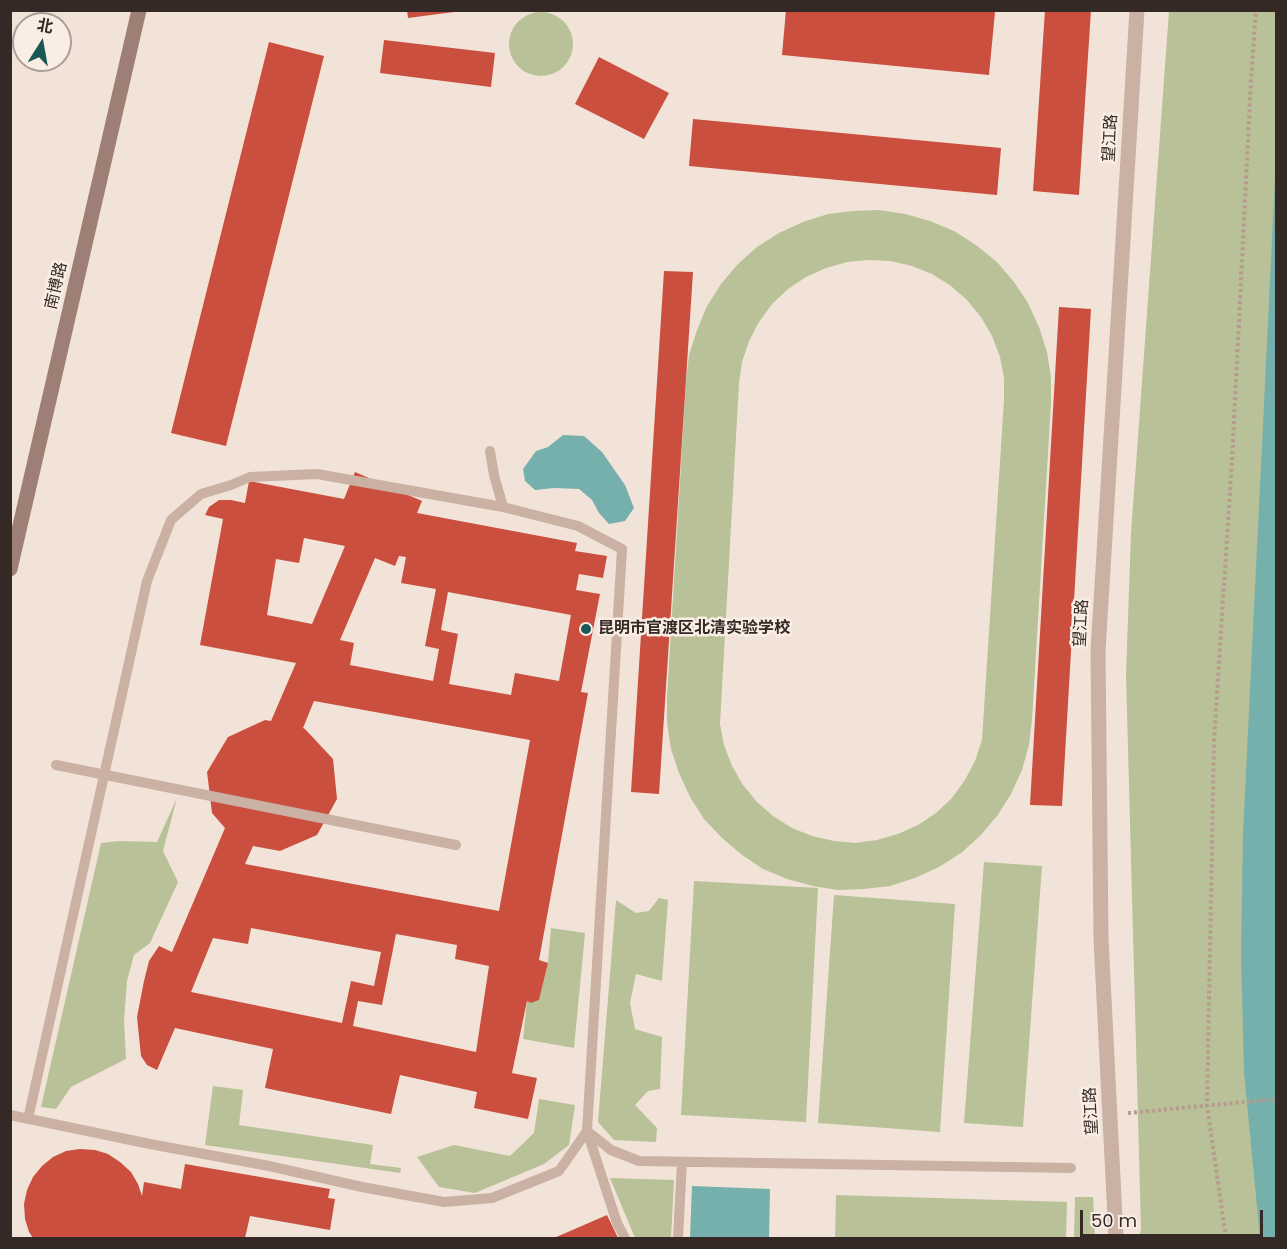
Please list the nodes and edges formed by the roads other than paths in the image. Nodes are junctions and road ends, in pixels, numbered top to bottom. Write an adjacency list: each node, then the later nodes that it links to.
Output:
1 (139, 10): 5 (street, 南博路)
2 (1137, 10): 16 (street, 望江路)
3 (490, 451): 4 (lane)
4 (502, 507): 7 (lane); 11 (lane)
5 (10, 569)
6 (56, 765): 7 (lane)
7 (104, 775): 8 (lane); 10 (lane)
8 (456, 845)
9 (10, 1116): 10 (lane)
10 (28, 1119): 11 (lane)
11 (587, 1131): 12 (lane); 14 (lane)
12 (682, 1162): 13 (lane); 15 (lane)
13 (1071, 1168)
14 (625, 1239)
15 (678, 1239)
16 (1116, 1239)

